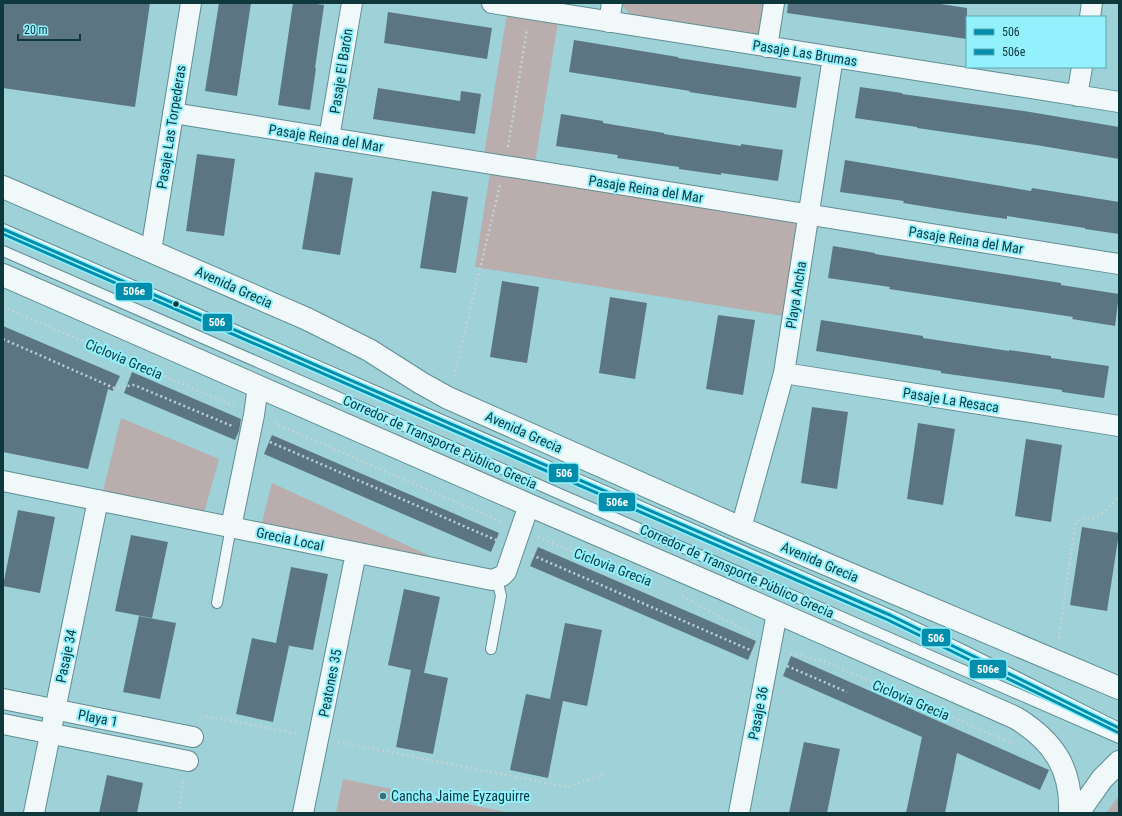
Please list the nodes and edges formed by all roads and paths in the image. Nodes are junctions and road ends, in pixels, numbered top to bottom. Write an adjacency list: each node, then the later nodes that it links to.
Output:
1 (191, 3): 14 (street, Pasaje Las Torpederas)
2 (352, 3): 15 (street, Pasaje El Barón)
3 (492, 3): 6 (street, Pasaje Las Brumas)
4 (774, 3): 9 (street)
5 (1092, 3): 8 (street)
6 (530, 9): 7 (street, Pasaje Las Brumas); 16 (path)
7 (610, 12): 9 (street, Pasaje Las Brumas)
8 (1090, 16)
9 (767, 47): 10 (street, Pasaje Las Brumas)
10 (833, 57): 12 (street, Pasaje Las Brumas); 18 (street, Playa Ancha)
11 (1082, 68): 12 (street)
12 (1077, 96): 13 (street, Pasaje Las Brumas)
13 (1119, 102)
14 (173, 113): 15 (street, Pasaje Reina del Mar); 21 (street, Pasaje Las Torpederas)
15 (329, 138): 16 (street, Pasaje Reina del Mar)
16 (504, 166): 18 (street, Pasaje Reina del Mar); 28 (path)
17 (3, 187): 21 (main road, Avenida Grecia)
18 (808, 214): 22 (street, Pasaje Reina del Mar); 26 (street, Playa Ancha)
19 (3, 229): 57 (lane, Corredor de Transporte Público Grecia)
20 (3, 251): 61 (lane, Corredor de Transporte Público Grecia)
21 (151, 251): 28 (main road, Avenida Grecia)
22 (1119, 264)
23 (4, 276): 27 (main road)
24 (3, 307): 29 (path, Ciclovia Grecia)
25 (3, 339): 32 (path)
26 (784, 373): 31 (street, Pasaje La Resaca); 39 (street, Playa Ancha)
27 (258, 386): 32 (street); 36 (main road)
28 (448, 398): 39 (main road, Avenida Grecia)
29 (237, 407)
30 (268, 420): 37 (path)
31 (1119, 426)
32 (250, 434): 38 (street); 41 (path)
33 (3, 481): 35 (street, Grecia Local)
34 (1119, 497): 51 (path)
35 (98, 500): 38 (street, Grecia Local); 55 (street, Pasaje 34)
36 (528, 505): 41 (street); 47 (main road)
37 (503, 522)
38 (231, 527): 42 (street, Grecia Local); 46 (lane)
39 (741, 528): 51 (main road, Avenida Grecia)
40 (534, 536): 43 (path, Ciclovia Grecia)
41 (514, 548): 44 (street); 50 (path)
42 (356, 553): 44 (street, Grecia Local); 60 (street, Peatones 35)
43 (615, 567)
44 (497, 579): 49 (lane)
45 (675, 593): 48 (path)
46 (217, 603)
47 (777, 613): 50 (street, Pasaje 36); 70 (main road)
48 (755, 635)
49 (491, 648)
50 (778, 655): 53 (path); 62 (path, Ciclovia Grecia); 69 (street, Pasaje 36)
51 (1056, 662): 52 (main road, Avenida Grecia)
52 (1119, 688)
53 (847, 692)
54 (3, 699): 55 (street, Playa 1)
55 (55, 709): 58 (street, Pasaje 34); 59 (street, Playa 1)
56 (3, 724): 58 (street, Playa 1)
57 (1119, 728)
58 (50, 734): 63 (street, Playa 1); 66 (street, Pasaje 34)
59 (193, 737): 60 (path)
60 (318, 738): 65 (path); 68 (street, Peatones 35)
61 (1119, 738)
62 (1015, 744)
63 (188, 761): 67 (path)
64 (1119, 762): 71 (main road)
65 (604, 774)
66 (34, 813)
67 (178, 813)
68 (303, 813)
69 (739, 813)
70 (1070, 813)
71 (1078, 813)

